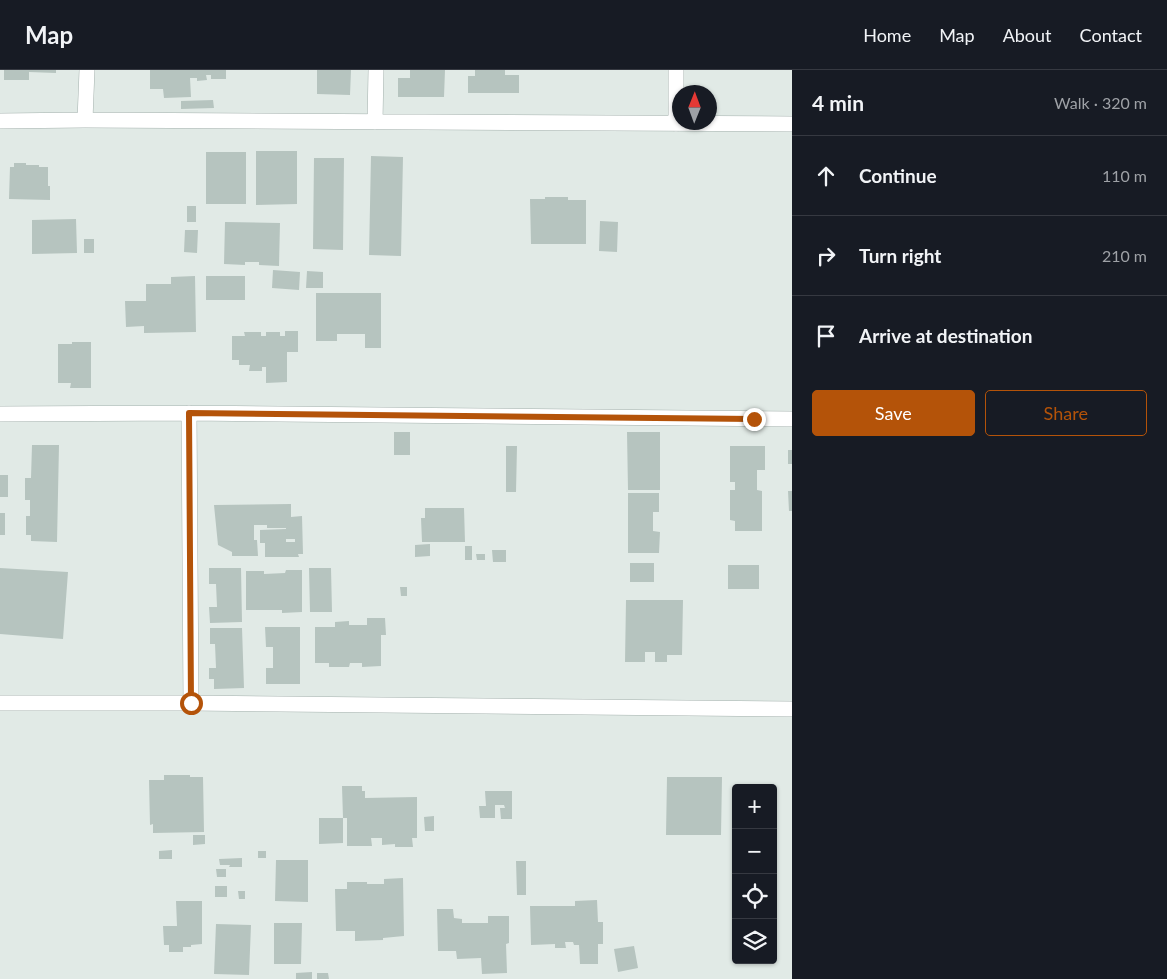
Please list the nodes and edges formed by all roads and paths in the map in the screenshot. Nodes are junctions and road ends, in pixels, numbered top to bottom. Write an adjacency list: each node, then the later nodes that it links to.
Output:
1 (86, 70): 5 (street)
2 (376, 70): 7 (street)
3 (676, 70): 4 (street)
4 (676, 85)
5 (85, 120): 6 (street); 7 (street)
6 (0, 121)
7 (375, 122): 8 (street)
8 (672, 124)
9 (717, 124): 10 (street)
10 (792, 124)
11 (189, 413): 12 (street); 13 (street); 15 (street)
12 (0, 414)
13 (792, 419)
14 (0, 703): 15 (street)
15 (191, 703): 16 (street)
16 (792, 709)

